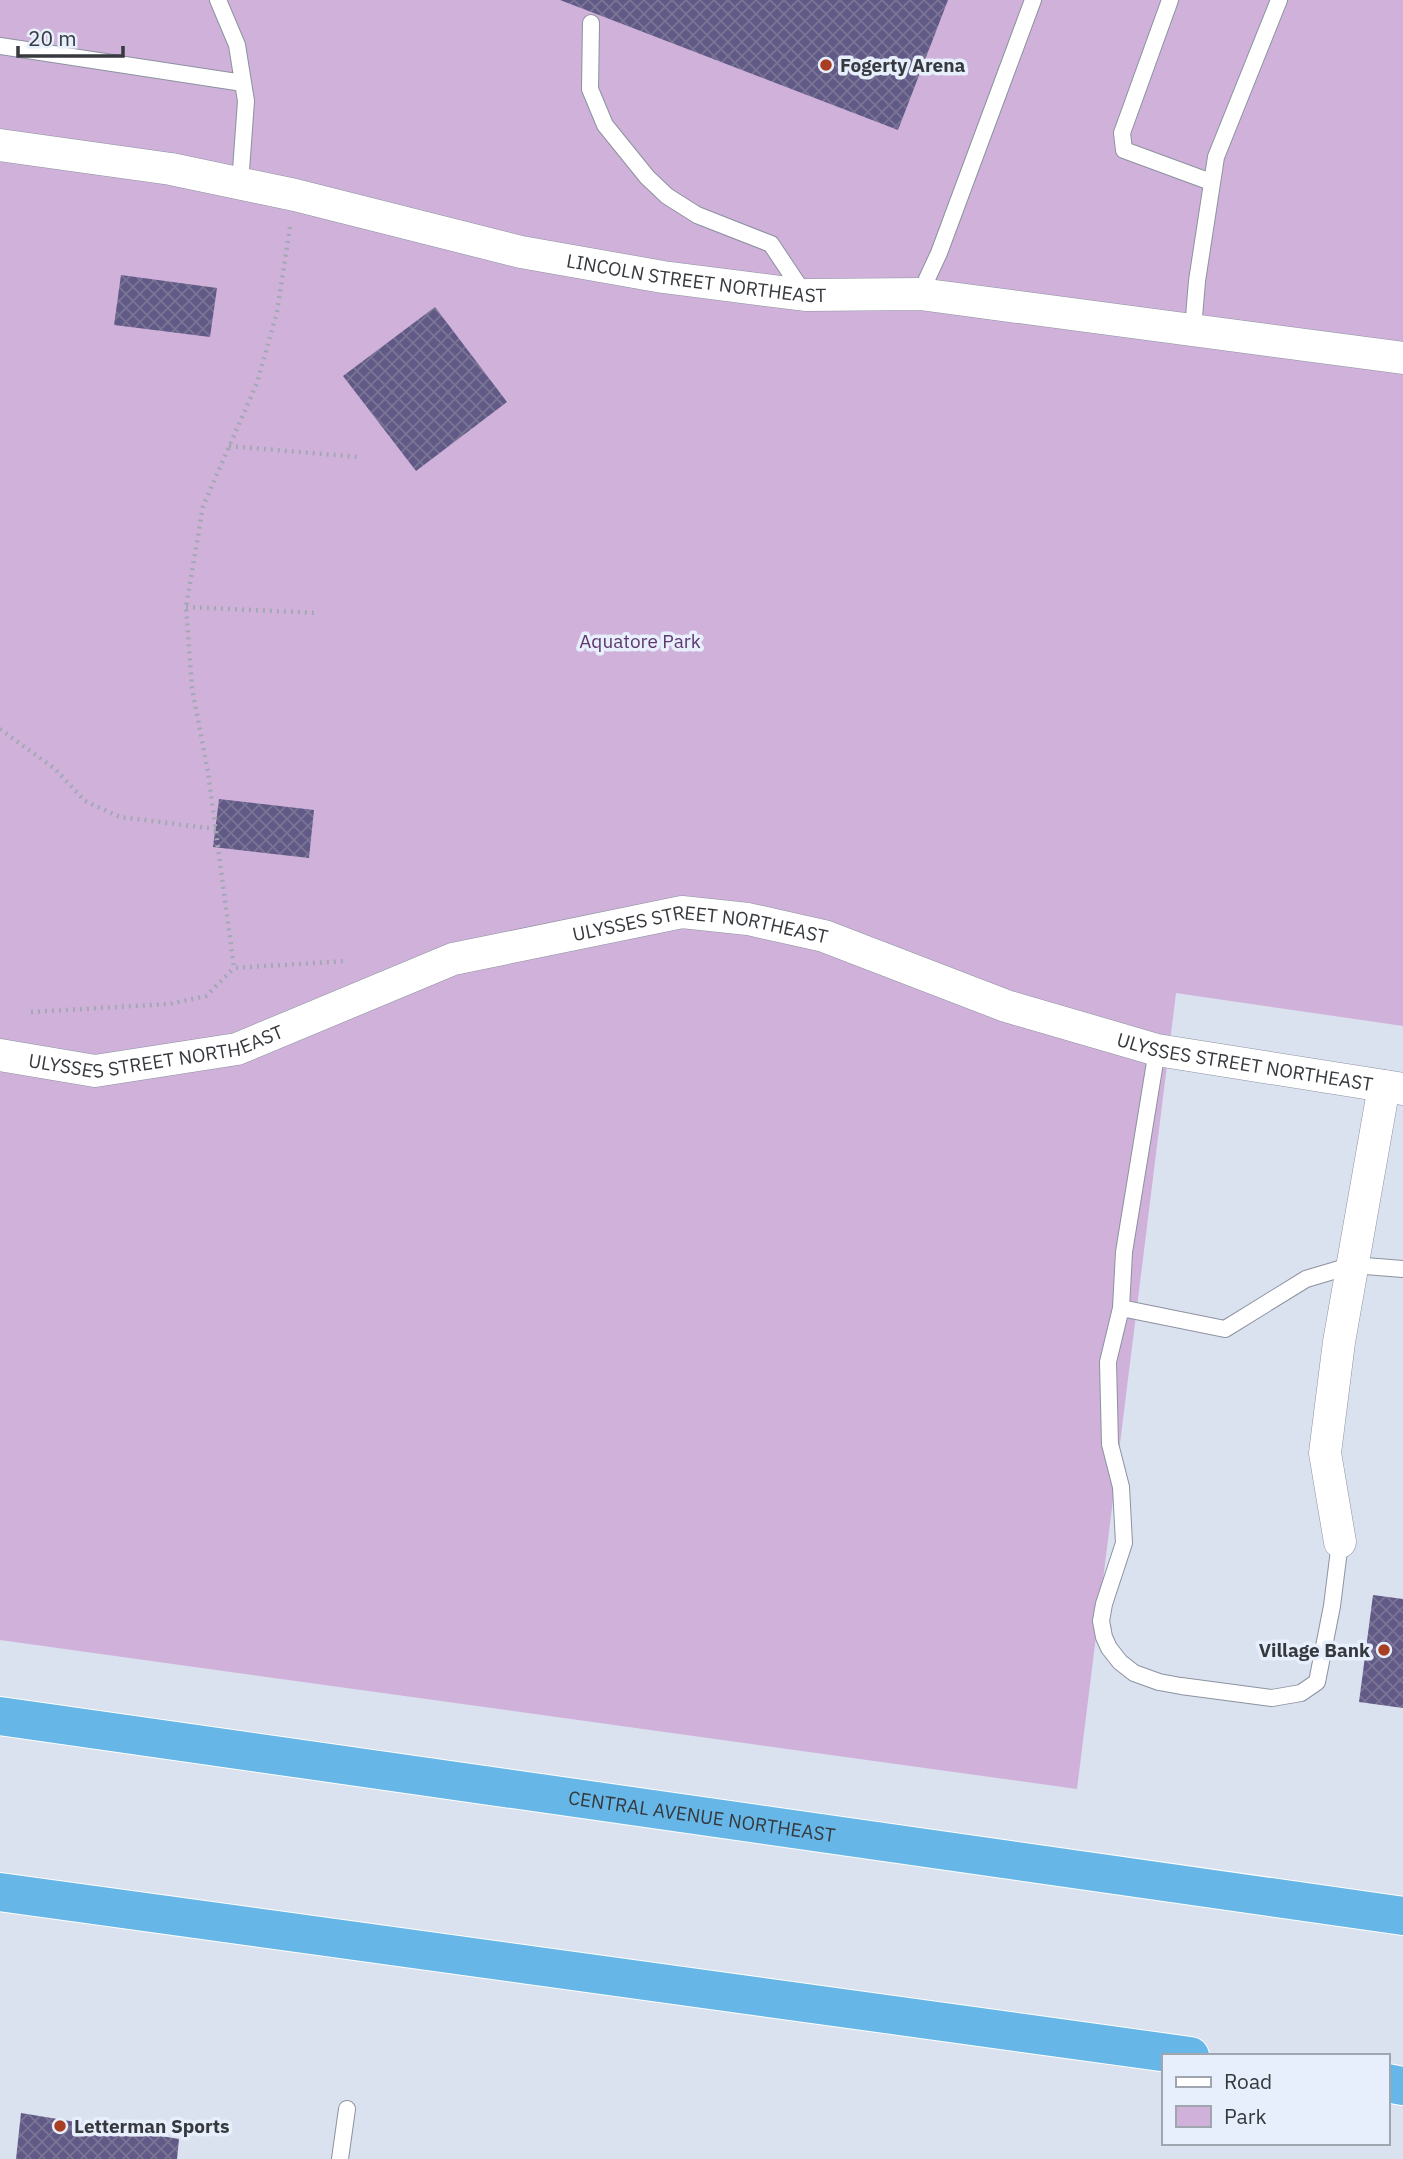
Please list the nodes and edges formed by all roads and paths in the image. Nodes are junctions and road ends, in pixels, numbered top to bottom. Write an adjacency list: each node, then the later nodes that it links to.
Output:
1 (219, 0): 7 (lane)
2 (1032, 0): 12 (lane)
3 (1170, 0): 9 (lane)
4 (1279, 0): 9 (lane)
5 (591, 23): 13 (lane)
6 (0, 46): 7 (lane)
7 (243, 83): 10 (lane)
8 (0, 145): 10 (street, LINCOLN STREET NORTHEAST)
9 (1210, 182): 14 (lane)
10 (240, 184): 11 (street, LINCOLN STREET NORTHEAST)
11 (295, 195): 13 (street, LINCOLN STREET NORTHEAST); 16 (path)
12 (920, 294): 13 (street, LINCOLN STREET NORTHEAST); 14 (street, LINCOLN STREET NORTHEAST)
13 (805, 295)
14 (1193, 329): 15 (street, LINCOLN STREET NORTHEAST)
15 (1403, 358)
16 (229, 446): 17 (path); 18 (path)
17 (359, 457)
18 (186, 607): 19 (path); 21 (path)
19 (318, 613)
20 (0, 729): 21 (path)
21 (216, 829): 23 (path)
22 (346, 961): 23 (path)
23 (234, 968): 24 (path)
24 (31, 1012)
25 (1157, 1050): 26 (street, ULYSSES STREET NORTHEAST); 27 (street, ULYSSES STREET NORTHEAST); 30 (lane)
26 (0, 1055)
27 (1394, 1088): 28 (street)
28 (1353, 1265): 29 (lane); 30 (lane); 31 (street)
29 (1403, 1269)
30 (1121, 1308): 31 (lane)
31 (1340, 1542)
32 (0, 1716): 34 (highway, CENTRAL AVENUE NORTHEAST)
33 (0, 1892): 35 (highway)
34 (1403, 1916)
35 (1175, 2054)
36 (347, 2109): 37 (lane)
37 (340, 2159)

